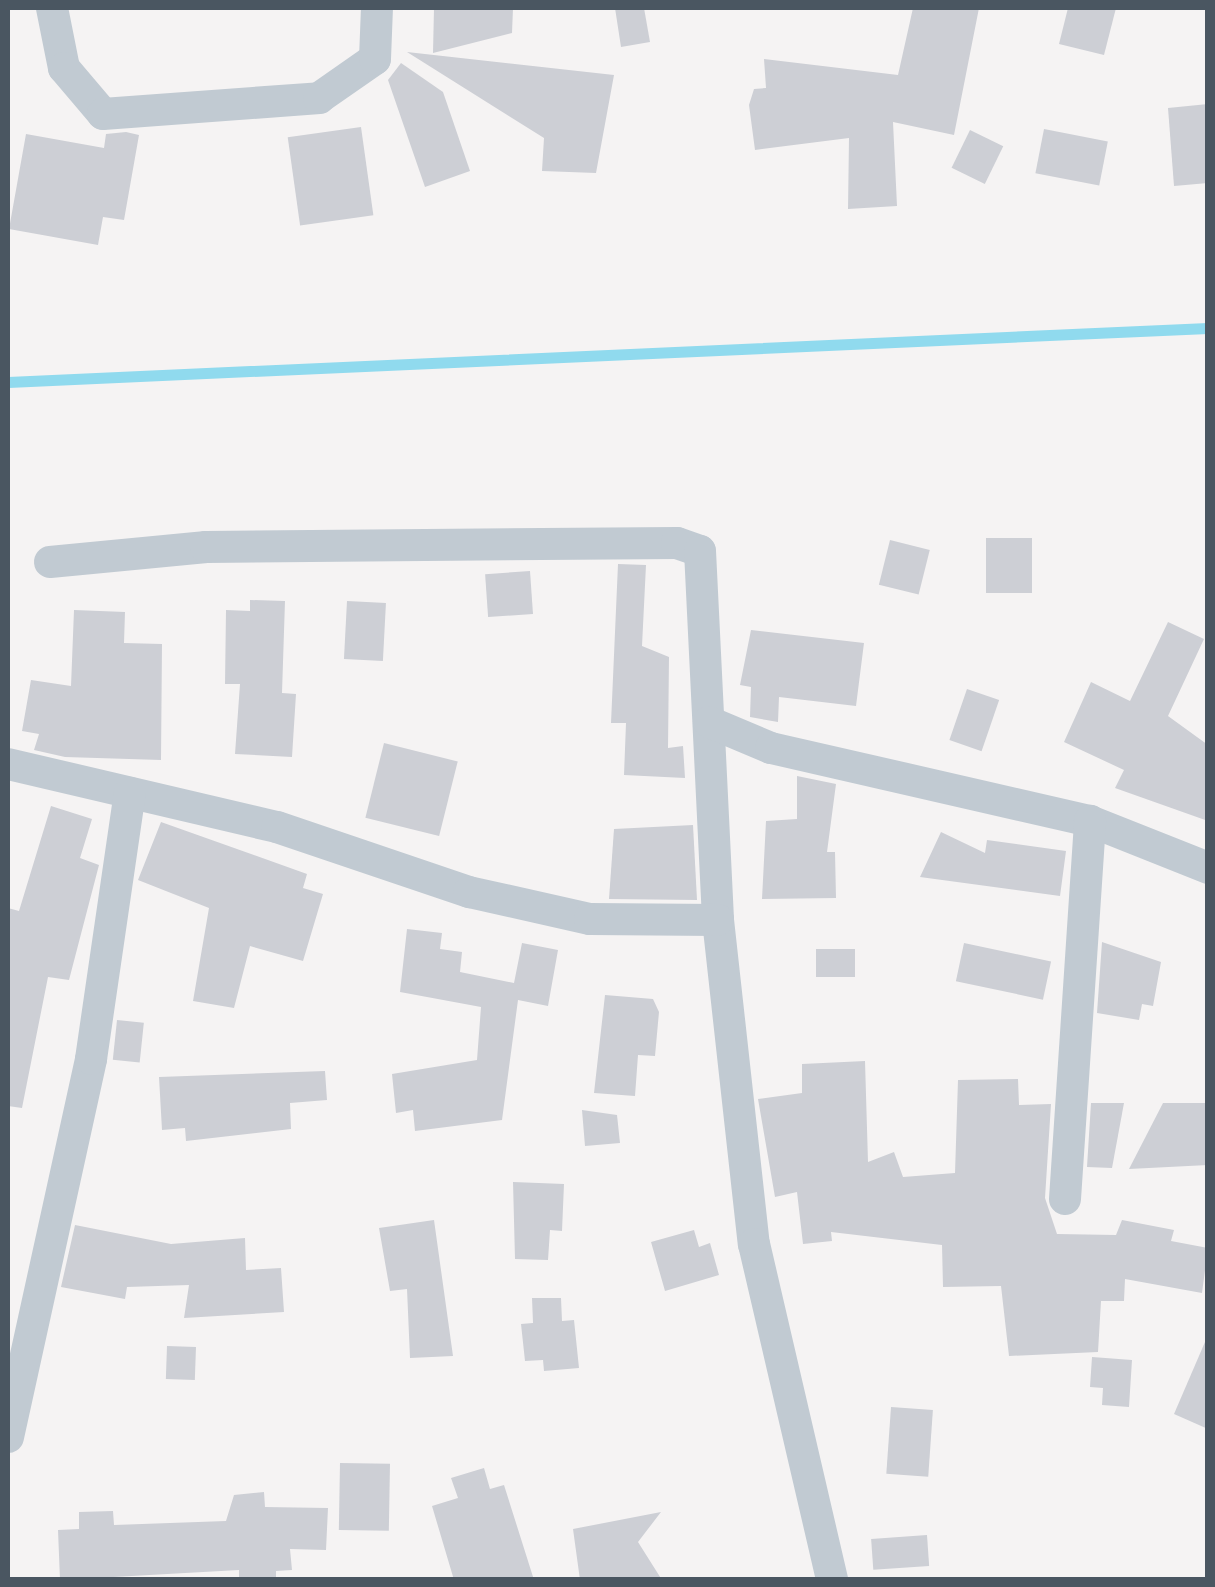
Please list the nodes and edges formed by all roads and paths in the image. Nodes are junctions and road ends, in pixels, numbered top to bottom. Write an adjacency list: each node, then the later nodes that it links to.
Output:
1 (52, 8): 2 (street)
2 (377, 8)
3 (50, 562): 4 (street)
4 (709, 722): 7 (street); 9 (street)
5 (8, 764): 6 (street)
6 (130, 793): 9 (street); 11 (street)
7 (1090, 821): 8 (street); 10 (street)
8 (1208, 868)
9 (718, 920): 12 (street)
10 (1065, 1198)
11 (8, 1438)
12 (832, 1580)

